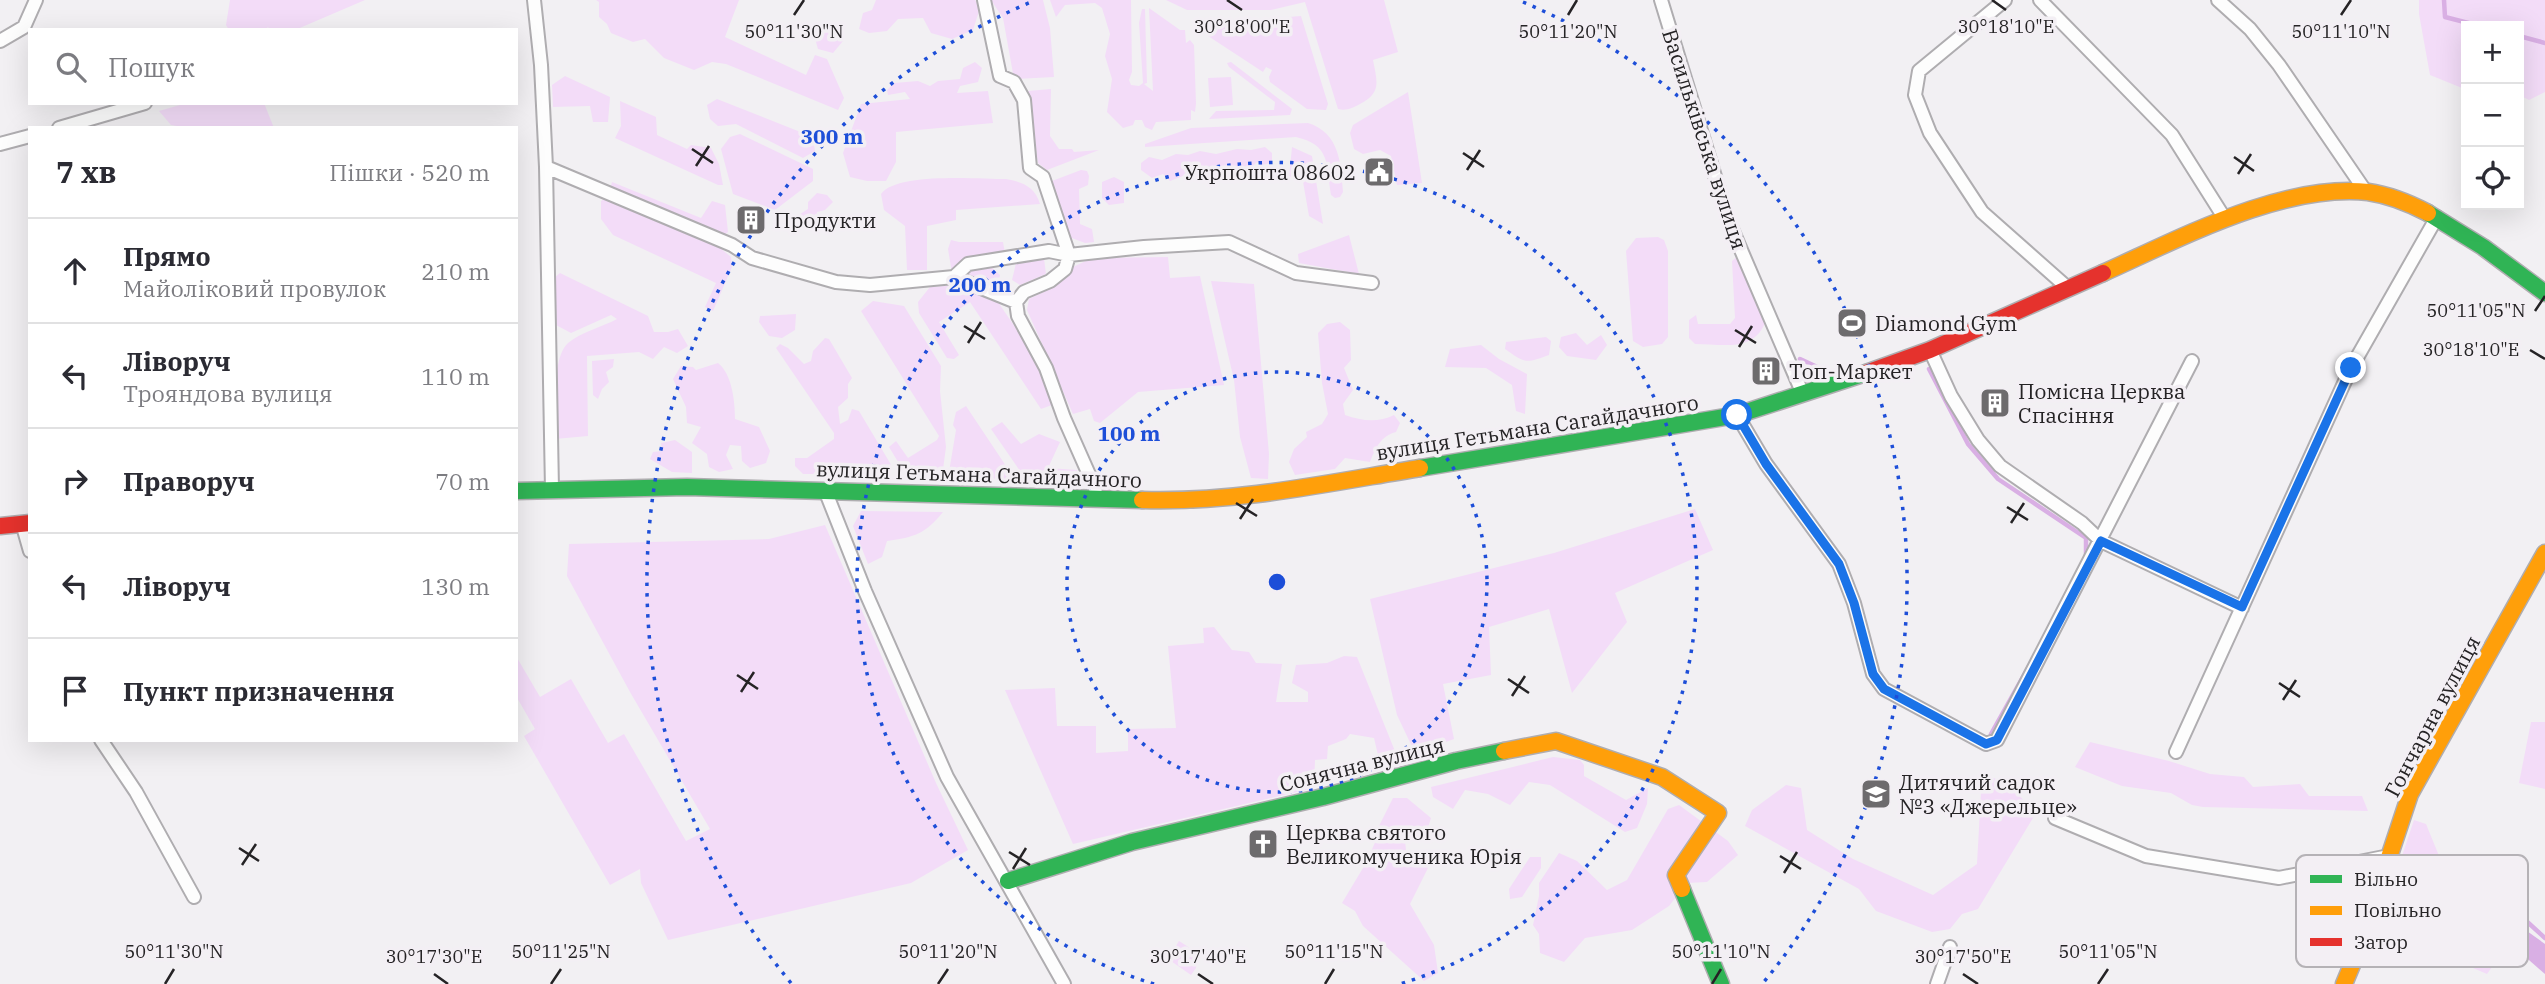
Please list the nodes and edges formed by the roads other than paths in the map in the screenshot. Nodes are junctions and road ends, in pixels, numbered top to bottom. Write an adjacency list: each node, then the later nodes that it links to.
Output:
1 (36, 0): 8 (street)
2 (534, 0): 13 (street)
3 (984, 0): 17 (street)
4 (1661, 0): 25 (street, Васильківська вулиця)
5 (2004, 0): 20 (street)
6 (2040, 0): 16 (street)
7 (2218, 0): 14 (street)
8 (0, 41)
9 (139, 105): 10 (street)
10 (74, 126)
11 (28, 137): 12 (street)
12 (0, 144)
13 (546, 167): 18 (street); 27 (street)
14 (2366, 192): 15 (main road, вулиця Гетьмана Сагайдачного); 16 (main road, вулиця Гетьмана Сагайдачного)
15 (2437, 217): 21 (main road, вулиця Гетьмана Сагайдачного); 35 (street)
16 (2225, 219): 20 (main road, вулиця Гетьмана Сагайдачного)
17 (1069, 255): 18 (street); 19 (street); 22 (street)
18 (954, 277): 22 (street)
19 (1372, 283)
20 (2069, 289): 23 (main road, вулиця Гетьмана Сагайдачного)
21 (2545, 293)
22 (1016, 302): 30 (street)
23 (1930, 350): 25 (main road, вулиця Гетьмана Сагайдачного); 33 (street)
24 (2192, 361): 33 (street)
25 (1802, 392): 26 (main road, вулиця Гетьмана Сагайдачного)
26 (1737, 415): 30 (main road, вулиця Гетьмана Сагайдачного); 33 (street)
27 (552, 489): 28 (main road, вулиця Гетьмана Сагайдачного); 29 (main road, вулиця Гетьмана Сагайдачного)
28 (825, 490): 30 (main road, вулиця Гетьмана Сагайдачного); 41 (street)
29 (518, 491)
30 (1097, 499)
31 (26, 523): 32 (main road)
32 (0, 526)
33 (2101, 541): 35 (street)
34 (2545, 554): 39 (main road, Гончарна вулиця)
35 (2242, 607): 37 (street)
36 (102, 742): 42 (street)
37 (2176, 752)
38 (2054, 818): 40 (street)
39 (2389, 855)
40 (2296, 875)
41 (1008, 881): 45 (street); 46 (main road, Сонячна вулиця)
42 (194, 897)
43 (1950, 947): 47 (street)
44 (2351, 967): 48 (main road, Гончарна вулиця)
45 (1064, 984)
46 (1721, 984)
47 (1937, 984)
48 (2344, 984)

